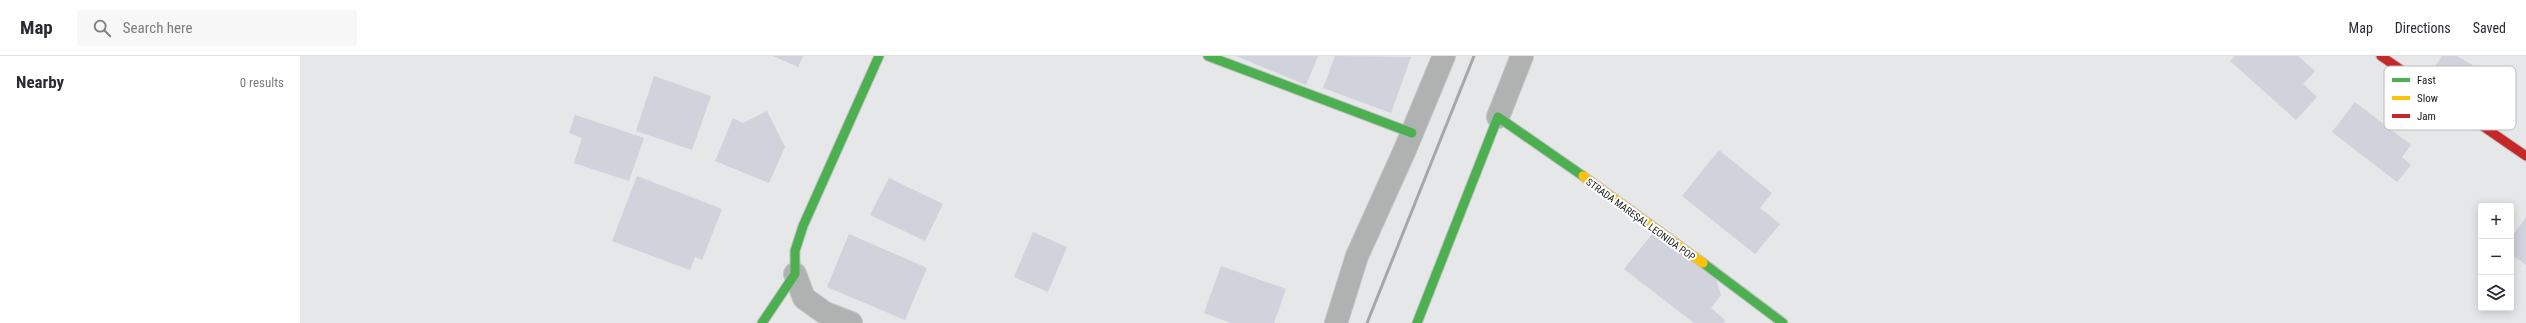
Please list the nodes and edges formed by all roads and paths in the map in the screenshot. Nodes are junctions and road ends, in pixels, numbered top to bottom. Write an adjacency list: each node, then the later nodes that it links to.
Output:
1 (879, 56): 11 (street)
2 (1208, 56): 9 (street)
3 (1444, 56): 9 (street)
4 (1522, 56): 7 (street)
5 (2381, 56): 6 (street)
6 (2396, 66)
7 (1498, 117): 15 (street); 16 (street, STRADA MAREȘAL LEONIDA POP)
8 (2488, 130): 10 (street)
9 (1412, 133): 14 (street)
10 (2526, 156)
11 (795, 274): 12 (street); 13 (street)
12 (762, 323)
13 (851, 323)
14 (1336, 323)
15 (1417, 323)
16 (1784, 323)

